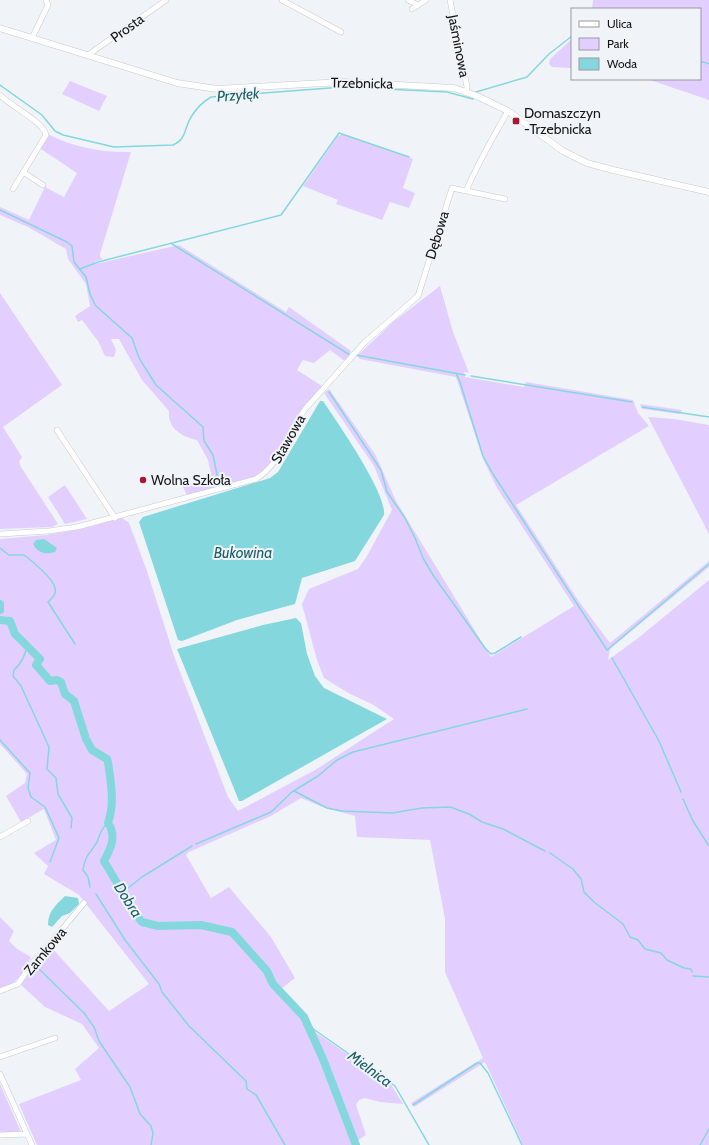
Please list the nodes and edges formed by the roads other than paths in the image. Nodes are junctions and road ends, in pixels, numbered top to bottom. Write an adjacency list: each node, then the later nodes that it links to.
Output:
1 (46, 0): 11 (street)
2 (166, 0): 12 (street, Prosta)
3 (282, 0): 10 (street)
4 (408, 0): 7 (street)
5 (426, 0): 7 (street)
6 (450, 0): 13 (street, Jaśminowa)
7 (418, 5): 8 (street)
8 (412, 9)
9 (0, 28): 11 (street, Trzebnicka)
10 (340, 32)
11 (32, 38): 12 (street, Trzebnicka)
12 (88, 55): 13 (street, Trzebnicka)
13 (468, 93): 15 (street, Trzebnicka)
14 (0, 95): 16 (street)
15 (508, 111): 19 (street); 20 (street, Trzebnicka)
16 (23, 172): 17 (street); 18 (street)
17 (43, 184)
18 (13, 189)
19 (466, 190): 21 (street, Dębowa); 22 (street, Dębowa)
20 (709, 192)
21 (505, 199)
22 (418, 296): 24 (street, Stawowa)
23 (57, 430): 24 (street)
24 (115, 518): 25 (street, Stawowa)
25 (0, 534)
26 (28, 821): 27 (street)
27 (0, 838)
28 (84, 903): 29 (street, Zamkowa)
29 (0, 991)
30 (55, 1038): 31 (street)
31 (0, 1057)
32 (0, 1074): 33 (street)
33 (27, 1132): 34 (street); 35 (street)
34 (0, 1135)
35 (32, 1145)

